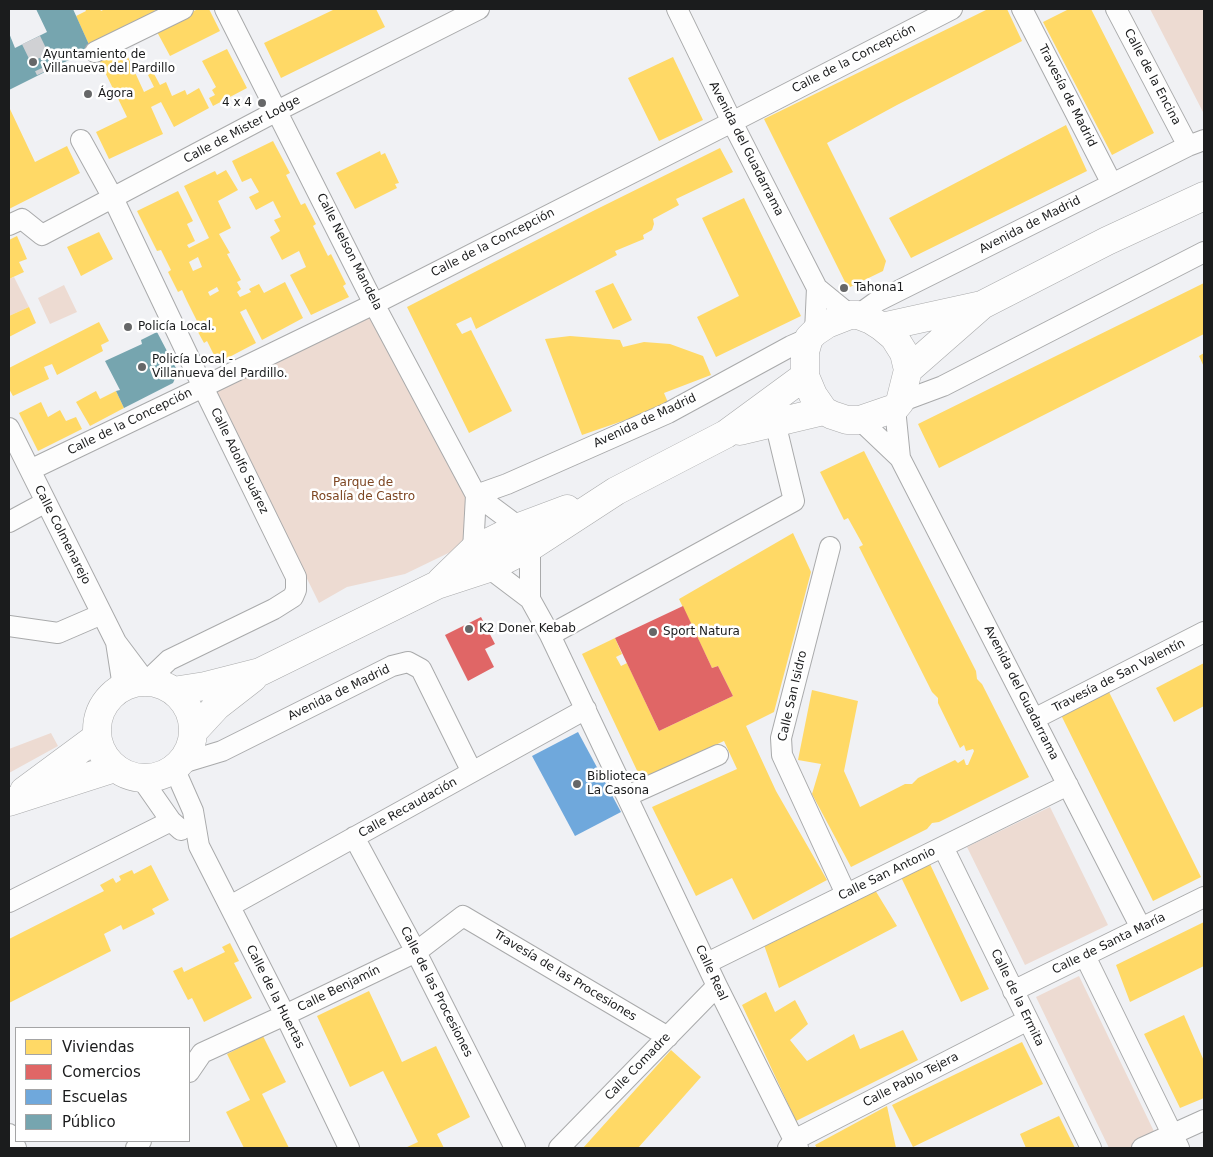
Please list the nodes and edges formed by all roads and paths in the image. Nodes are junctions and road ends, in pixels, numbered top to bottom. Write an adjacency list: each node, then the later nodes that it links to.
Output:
1 (183, 9): 9 (street)
2 (225, 9): 10 (street, Calle Nelson Mandela)
3 (479, 9): 8 (street, Calle de Mister Lodge)
4 (677, 9): 11 (street, Avenida del Guadarrama)
5 (952, 9): 11 (street, Calle de la Concepción)
6 (1022, 9): 14 (street, Travesía de Madrid)
7 (1116, 9): 13 (street, Calle de la Encina)
8 (454, 14): 10 (street, Calle de Mister Lodge)
9 (95, 52)
10 (277, 111): 16 (street, Calle de Mister Lodge); 20 (street, Calle Nelson Mandela)
11 (732, 122): 19 (street, Avenida del Guadarrama); 20 (street, Calle de la Concepción)
12 (81, 140): 16 (street, Calle Adolfo Suárez)
13 (1196, 143): 14 (street, Avenida de Madrid)
14 (1112, 184): 22 (street, Avenida de Madrid)
15 (1204, 196): 21 (main road)
16 (113, 198): 17 (street, Calle de Mister Lodge); 27 (street, Calle Adolfo Suárez)
17 (9, 225)
18 (1204, 252): 28 (street)
19 (817, 288): 22 (street, Avenida del Guadarrama); 24 (street, Avenida del Guadarrama)
20 (374, 304): 27 (street, Calle de la Concepción); 36 (street, Calle Nelson Mandela)
21 (982, 305): 23 (main road); 25 (main road)
22 (854, 315): 23 (main road); 24 (main road)
23 (882, 327): 25 (main road)
24 (812, 335): 26 (main road); 36 (street, Avenida de Madrid)
25 (908, 370): 28 (main road)
26 (806, 376): 29 (main road); 33 (main road)
27 (203, 387): 35 (street, Calle de la Concepción); 48 (street, Calle Adolfo Suárez)
28 (897, 405): 30 (main road); 34 (street, Avenida del Guadarrama)
29 (824, 411): 30 (main road); 31 (main road)
30 (860, 420): 34 (street, Avenida del Guadarrama)
31 (775, 422): 33 (main road); 46 (street)
32 (9, 428): 35 (street, Calle Colmenarejo)
33 (726, 434): 39 (main road)
34 (900, 458): 51 (street, Avenida del Guadarrama)
35 (30, 470): 37 (street, Calle Colmenarejo)
36 (476, 494): 39 (street); 41 (street)
37 (46, 502): 38 (street); 43 (street, Calle Colmenarejo)
38 (9, 522)
39 (524, 537): 41 (main road); 42 (street, Calle Real)
40 (830, 547): 66 (street, Calle San Isidro)
41 (481, 559): 42 (street, Calle Real); 47 (main road)
42 (530, 599): 46 (street, Calle Real)
43 (102, 614): 44 (street); 48 (street, Calle Colmenarejo)
44 (9, 626)
45 (1204, 632): 51 (street, Travesía de San Valentín)
46 (550, 635): 50 (street, Calle Real)
47 (260, 672): 49 (main road); 52 (main road)
48 (135, 684): 49 (main road); 53 (main road)
49 (173, 691): 52 (main road)
50 (586, 710): 57 (street, Calle Recaudación); 60 (street, Calle Real)
51 (1034, 719): 59 (street, Avenida del Guadarrama)
52 (193, 732): 55 (main road)
53 (97, 737): 56 (main road); 61 (main road)
54 (718, 755): 60 (street)
55 (177, 766): 57 (street, Avenida de Madrid); 58 (main road); 64 (street, Calle de la Huertas)
56 (115, 768): 58 (main road); 61 (main road)
57 (472, 772): 63 (street, Calle Recaudación)
58 (141, 778): 62 (street, Calle de la Huertas)
59 (1068, 785): 65 (street, Calle San Antonio); 71 (street, Avenida del Guadarrama)
60 (627, 796): 74 (street, Calle Real)
61 (9, 802)
62 (171, 821): 64 (street, Calle de la Huertas); 68 (street)
63 (354, 837): 69 (street, Calle Recaudación); 72 (street, Calle de las Procesiones)
64 (199, 846): 69 (street, Calle de la Huertas)
65 (943, 847): 66 (street, Calle San Antonio); 76 (street, Calle de la Ermita)
66 (846, 894): 74 (street, Calle San Antonio)
67 (1204, 897): 71 (street, Calle de Santa María)
68 (9, 902)
69 (230, 906): 77 (street, Calle de la Huertas)
70 (463, 916): 72 (street, Calle Benjamín); 79 (street, Travesía de las Procesiones)
71 (1141, 928): 73 (street, Calle de Santa María)
72 (416, 952): 77 (street, Calle Benjamín); 87 (street, Calle de las Procesiones)
73 (1085, 956): 76 (street, Calle de Santa María); 83 (street)
74 (707, 963): 75 (street, Calle Real)
75 (717, 986): 79 (street, Calle Comadre); 84 (street, Calle Real)
76 (1014, 991): 78 (street, Calle de la Ermita)
77 (285, 1015): 80 (street, Calle Benjamín); 86 (street, Calle de la Huertas)
78 (1028, 1020): 84 (street, Calle Pablo Tejera); 89 (street, Calle de la Ermita)
79 (668, 1037): 88 (street, Calle Comadre)
80 (190, 1071)
81 (1204, 1120): 83 (street)
82 (9, 1134): 85 (street)
83 (1176, 1142): 90 (street)
84 (794, 1146)
85 (16, 1148)
86 (349, 1148)
87 (515, 1148)
88 (559, 1148)
89 (1091, 1148)
90 (1142, 1148)

